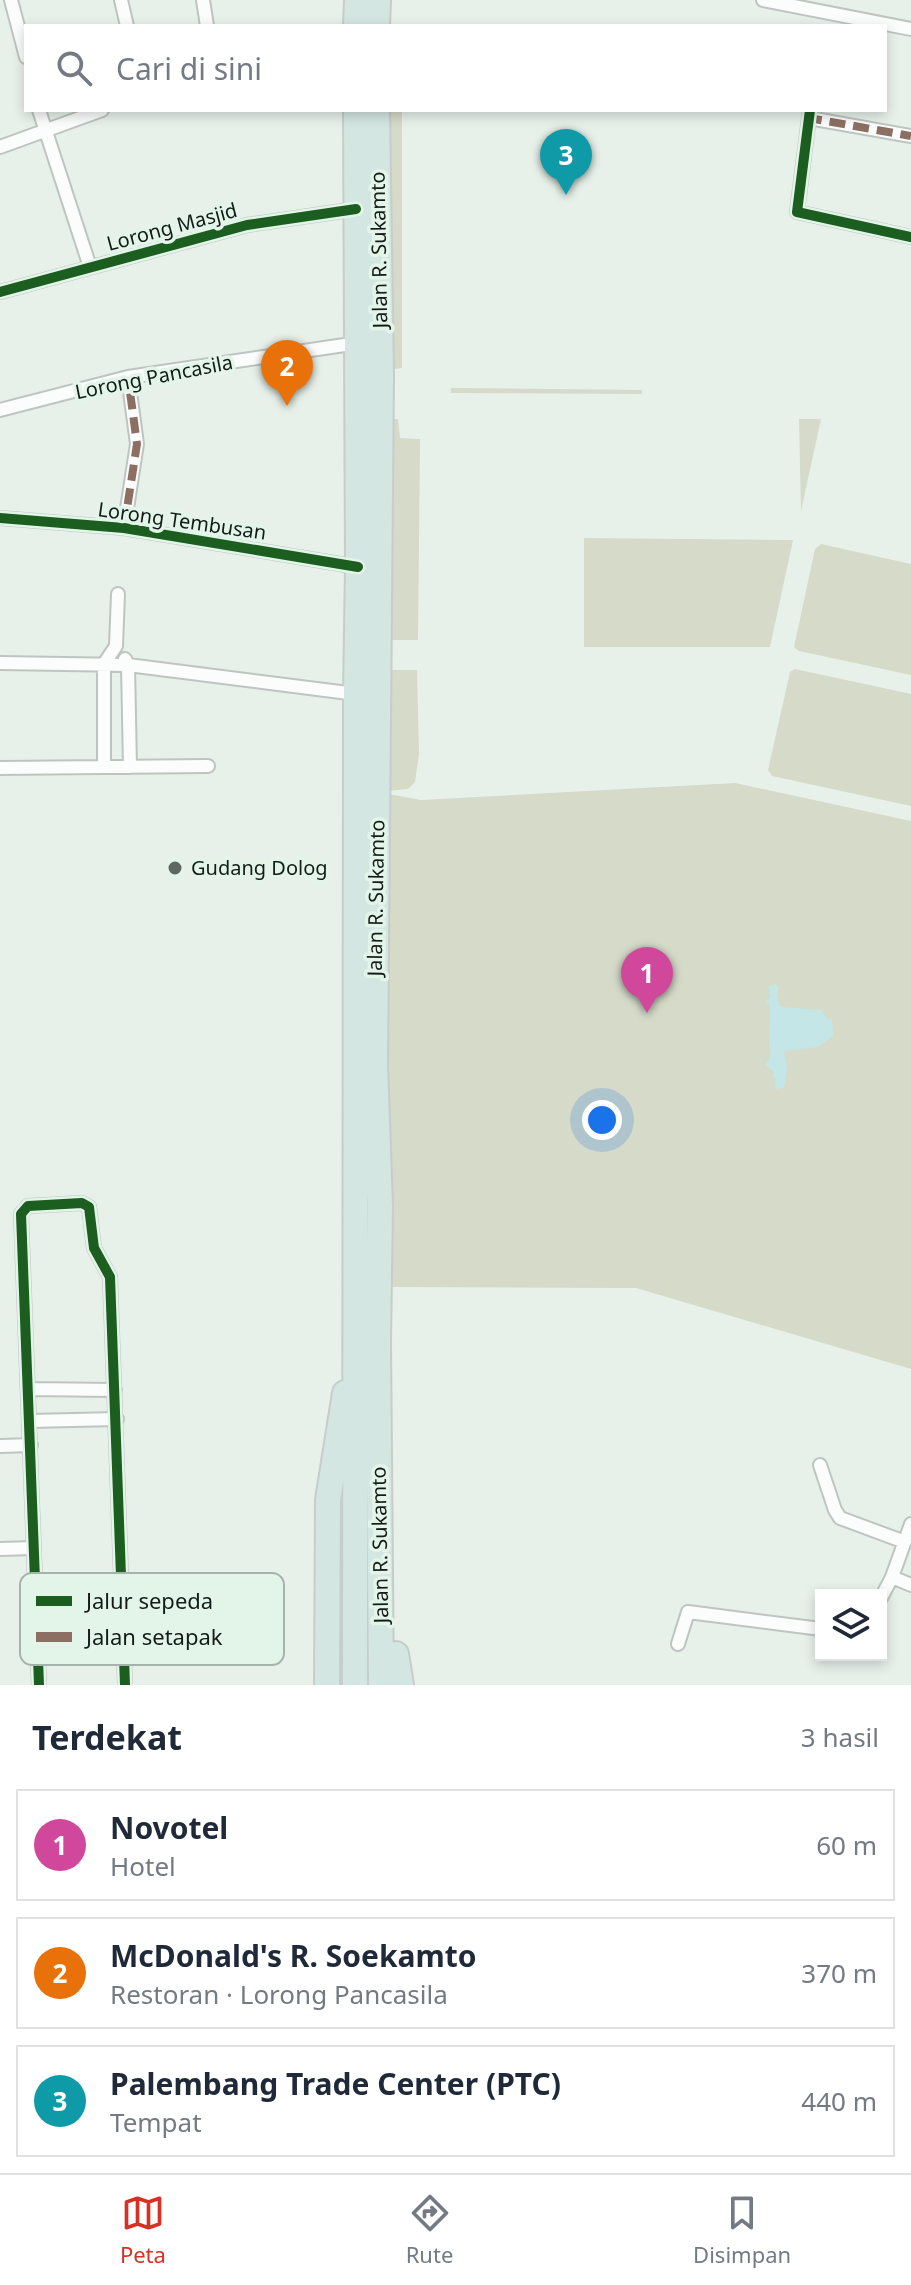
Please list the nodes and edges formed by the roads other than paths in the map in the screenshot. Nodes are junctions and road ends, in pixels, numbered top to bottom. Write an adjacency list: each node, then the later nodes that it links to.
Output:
1 (11, 0): 16 (street)
2 (121, 0): 8 (street)
3 (203, 0): 9 (street)
4 (357, 0): 10 (highway)
5 (378, 0): 11 (highway)
6 (763, 0): 7 (street)
7 (822, 12): 12 (street); 13 (street)
8 (127, 24)
9 (207, 24)
10 (356, 24)
11 (377, 24)
12 (820, 24)
13 (885, 24)
14 (887, 24): 15 (street)
15 (911, 29)
16 (24, 49)
17 (40, 112): 22 (street)
18 (97, 112): 22 (street)
19 (356, 112): 25 (highway, Jalan R. Sukamto)
20 (377, 112): 45 (highway, Jalan R. Sukamto)
21 (809, 114): 23 (street); 26 (street)
22 (45, 131): 24 (street); 27 (street)
23 (911, 136)
24 (0, 147)
25 (356, 209): 27 (street, Lorong Masjid); 29 (highway, Jalan R. Sukamto)
26 (911, 237)
27 (90, 267): 28 (street, Lorong Masjid)
28 (0, 292)
29 (358, 343): 30 (street, Lorong Pancasila); 34 (highway, Jalan R. Sukamto)
30 (128, 377): 31 (street, Lorong Pancasila); 33 (street)
31 (0, 410)
32 (0, 518): 33 (street, Lorong Tembusan)
33 (124, 528): 34 (street, Lorong Tembusan)
34 (358, 567): 40 (highway, Jalan R. Sukamto)
35 (118, 594): 36 (street)
36 (116, 646): 38 (street); 39 (street)
37 (0, 663): 38 (street)
38 (104, 664): 39 (street); 42 (street)
39 (128, 665): 40 (street); 43 (street)
40 (356, 694): 45 (highway, Jalan R. Sukamto)
41 (208, 766): 43 (street)
42 (104, 767): 43 (street); 44 (street)
43 (130, 767)
44 (0, 768)
45 (367, 1342): 68 (highway); 69 (highway, Jalan R. Sukamto); 70 (highway, Jalan R. Sukamto); 71 (highway)
46 (29, 1389): 47 (street); 47 (street); 49 (street)
47 (115, 1390): 48 (street)
48 (117, 1419): 49 (street); 58 (street)
49 (30, 1421): 50 (street)
50 (31, 1445): 51 (street); 55 (street)
51 (0, 1446)
52 (820, 1465): 54 (street)
53 (911, 1524): 54 (street)
54 (905, 1542): 59 (street)
55 (34, 1548): 56 (street); 57 (street)
56 (0, 1549)
57 (35, 1573)
58 (122, 1573)
59 (892, 1577): 60 (street); 61 (street)
60 (911, 1585)
61 (886, 1589)
62 (815, 1628): 63 (street)
63 (678, 1644)
64 (38, 1665): 66 (street)
65 (124, 1665): 67 (street)
66 (39, 1685)
67 (125, 1685)
68 (327, 1685)
69 (355, 1685)
70 (381, 1685)
71 (398, 1685)

